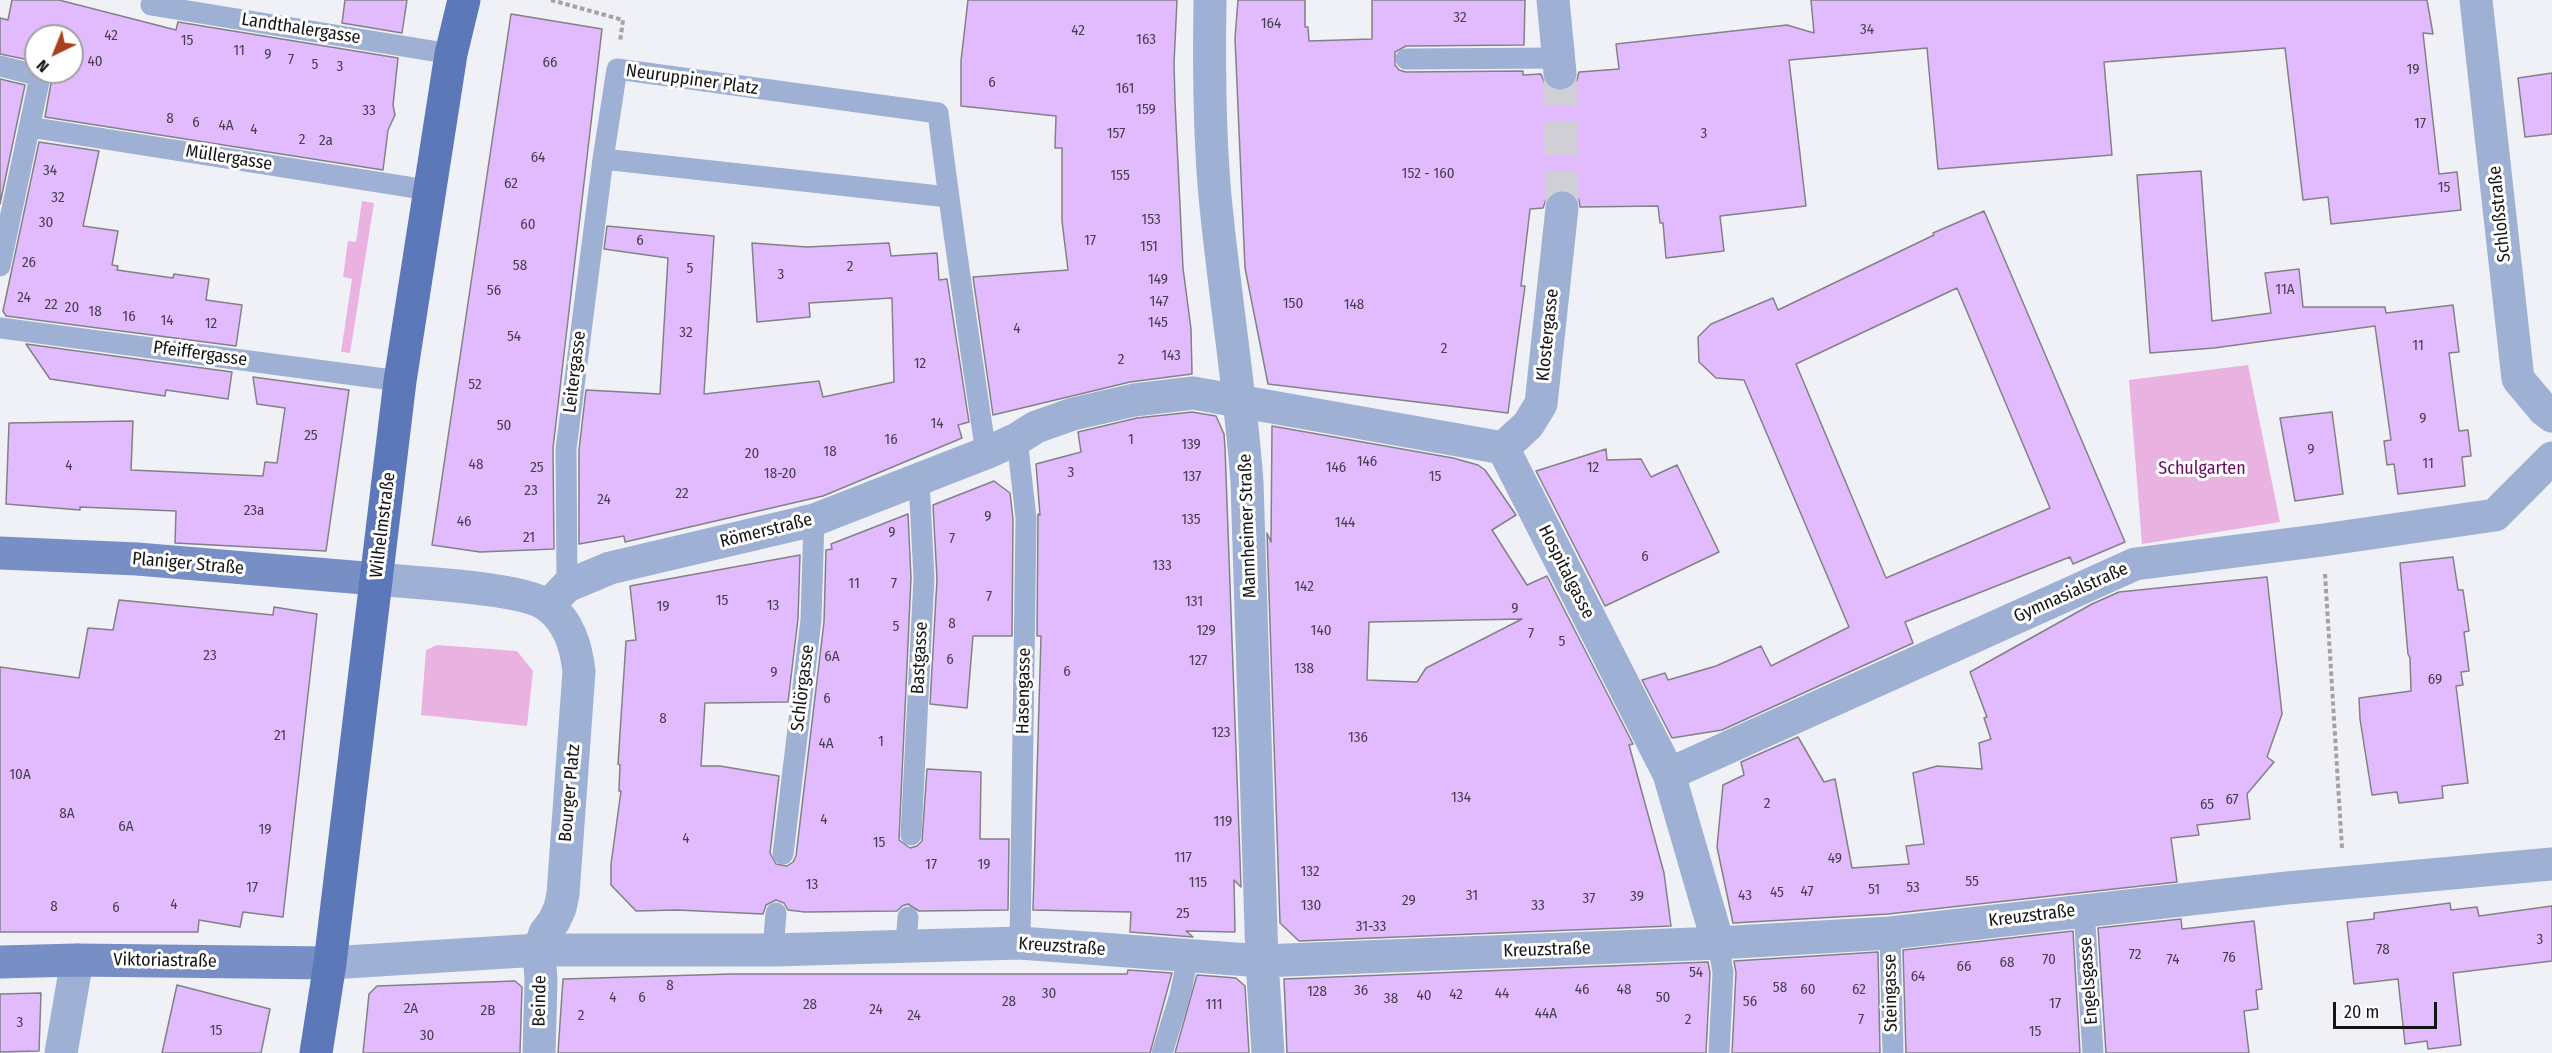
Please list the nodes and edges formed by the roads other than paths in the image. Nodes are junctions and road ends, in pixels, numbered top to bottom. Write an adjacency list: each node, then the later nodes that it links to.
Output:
1 (465, 0): 6 (main road, Wilhelmstraße)
2 (1210, 0): 20 (street, Mannheimer Straße)
3 (1553, 0): 8 (street)
4 (2476, 0): 21 (street, Schloßstraße)
5 (151, 4): 6 (lane, Landthalergasse)
6 (451, 54): 14 (main road, Wilhelmstraße)
7 (1406, 59): 8 (lane)
8 (1560, 65)
9 (0, 66): 10 (lane)
10 (24, 71)
11 (39, 84): 12 (lane)
12 (29, 127): 14 (lane, Müllergasse); 17 (lane)
13 (603, 159): 15 (lane); 15 (lane, Neuruppiner Platz); 30 (lane, Leitergasse)
14 (428, 190): 19 (main road, Wilhelmstraße)
15 (948, 197): 24 (lane)
16 (1562, 208): 23 (street, Klostergasse)
17 (0, 266)
18 (0, 328): 19 (lane, Pfeiffergasse)
19 (400, 381): 29 (main road, Wilhelmstraße)
20 (1241, 403): 22 (street, Römerstraße); 23 (street); 44 (street, Mannheimer Straße)
21 (2552, 416)
22 (1017, 439): 24 (street, Römerstraße); 38 (lane, Hasengasse)
23 (1503, 448): 31 (street, Hospitalgasse)
24 (986, 453): 26 (street, Römerstraße)
25 (2552, 458): 31 (street, Gymnasialstraße)
26 (919, 480): 27 (street, Römerstraße); 32 (lane, Bastgasse)
27 (814, 520): 30 (street, Römerstraße); 33 (lane, Schlörgasse)
28 (0, 553): 29 (street, Planiger Straße)
29 (376, 579): 30 (street, Bourger Platz); 46 (main road, Wilhelmstraße)
30 (557, 596): 40 (street, Bourger Platz)
31 (1669, 774): 39 (street, Hospitalgasse)
32 (911, 835)
33 (783, 854)
34 (2552, 864): 35 (street, Kreuzstraße)
35 (2084, 909): 37 (street, Kreuzstraße); 54 (lane, Engelsgasse)
36 (776, 913): 41 (lane)
37 (1890, 933): 39 (street, Kreuzstraße); 53 (lane, Steingasse)
38 (1020, 943): 41 (street, Kreuzstraße); 42 (street, Kreuzstraße)
39 (1718, 943): 44 (street, Kreuzstraße); 52 (lane)
40 (539, 950): 41 (street, Kreuzstraße); 46 (street); 49 (street, Beinde)
41 (773, 950)
42 (1188, 957): 44 (street, Kreuzstraße); 50 (lane)
43 (77, 960): 45 (street, Viktoriastraße); 46 (street, Viktoriastraße); 47 (street)
44 (1262, 961): 51 (street, Mannheimer Straße)
45 (0, 962)
46 (330, 963): 48 (main road, Wilhelmstraße)
47 (61, 1053)
48 (316, 1053)
49 (539, 1053)
50 (1162, 1053)
51 (1269, 1053)
52 (1719, 1053)
53 (1893, 1053)
54 (2093, 1053)

